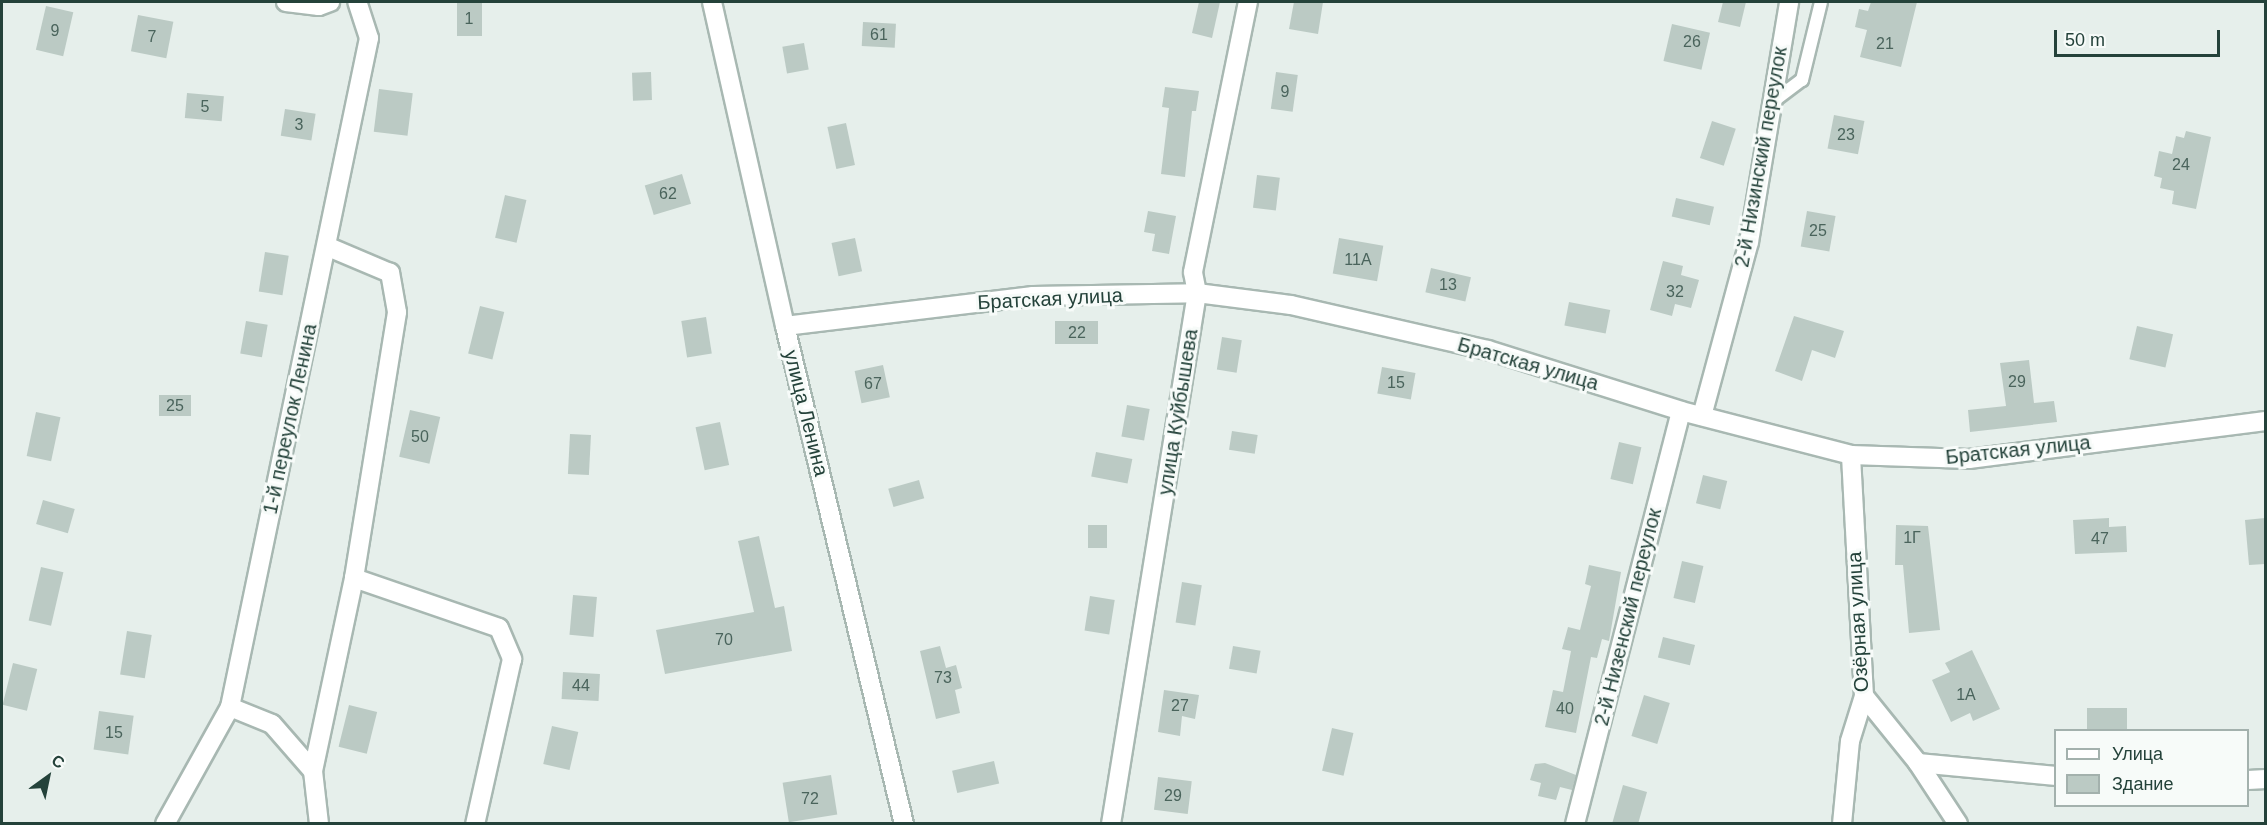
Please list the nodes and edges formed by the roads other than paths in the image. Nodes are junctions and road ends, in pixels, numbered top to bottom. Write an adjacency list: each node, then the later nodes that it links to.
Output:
1 (286, 2): 2 (street)
2 (330, 2)
3 (357, 2): 9 (street, 1-й переулок Ленина)
4 (712, 2): 11 (street, улица Ленина)
5 (1248, 2): 10 (street, улица Куйбышева)
6 (1789, 2): 8 (street, 2-й Низинский переулок)
7 (1821, 2): 8 (lane)
8 (1770, 104): 13 (street, 2-й Низинский переулок)
9 (326, 246): 16 (street); 18 (street, 1-й переулок Ленина)
10 (1197, 293): 11 (street, Братская улица); 12 (street, Братская улица); 28 (street, улица Куйбышева)
11 (785, 326): 27 (street, улица Ленина)
12 (1681, 411): 13 (street, Братская улица); 29 (street, 2-й Низенский переулок)
13 (1702, 416): 15 (street, Братская улица)
14 (2265, 421): 15 (street, Братская улица)
15 (1851, 455): 17 (street, Озёрная улица)
16 (354, 578): 20 (street); 26 (street)
17 (1864, 696): 19 (street); 30 (street, Озёрная улица)
18 (230, 708): 20 (street); 24 (street, 1-й переулок Ленина)
19 (1918, 763): 21 (street); 31 (street)
20 (314, 771): 25 (street)
21 (2054, 776)
22 (2265, 779): 23 (street)
23 (2249, 780)
24 (165, 824)
25 (319, 824)
26 (475, 824)
27 (904, 824)
28 (1111, 824)
29 (1575, 824)
30 (1842, 824)
31 (1958, 824)

